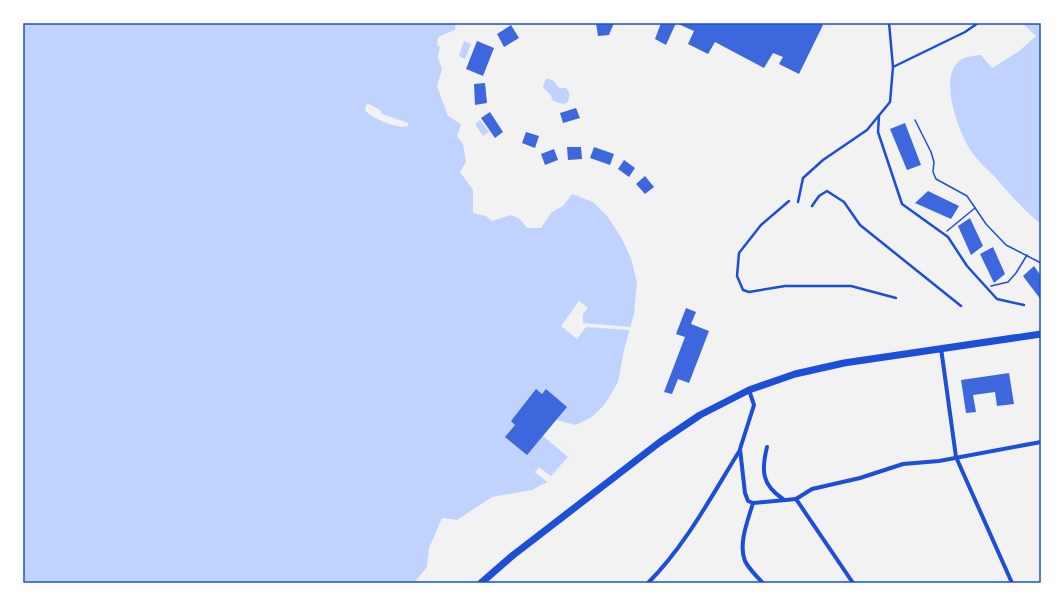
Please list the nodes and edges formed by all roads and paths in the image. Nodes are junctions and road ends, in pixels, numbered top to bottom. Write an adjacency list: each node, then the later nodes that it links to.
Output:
1 (888, 23): 3 (lane)
2 (978, 23): 3 (lane)
3 (893, 67): 4 (lane)
4 (879, 116): 7 (lane); 10 (lane)
5 (915, 120): 9 (path)
6 (789, 201): 14 (lane)
7 (798, 202)
8 (812, 206): 16 (lane)
9 (975, 208): 10 (path); 11 (path)
10 (944, 233): 13 (lane)
11 (1027, 255): 12 (path); 13 (path)
12 (1041, 263)
13 (988, 290): 15 (lane)
14 (896, 298)
15 (1024, 305)
16 (961, 306)
17 (1041, 334): 18 (main road)
18 (941, 348): 19 (main road); 23 (street)
19 (749, 390): 22 (street); 27 (main road)
20 (1041, 442): 23 (street)
21 (767, 447): 25 (street)
22 (740, 450): 26 (street); 28 (street)
23 (956, 457): 24 (street); 31 (street)
24 (796, 499): 25 (street); 30 (street)
25 (783, 500): 26 (street)
26 (753, 503): 29 (street)
27 (481, 583)
28 (648, 583)
29 (763, 583)
30 (853, 583)
31 (1012, 583)

